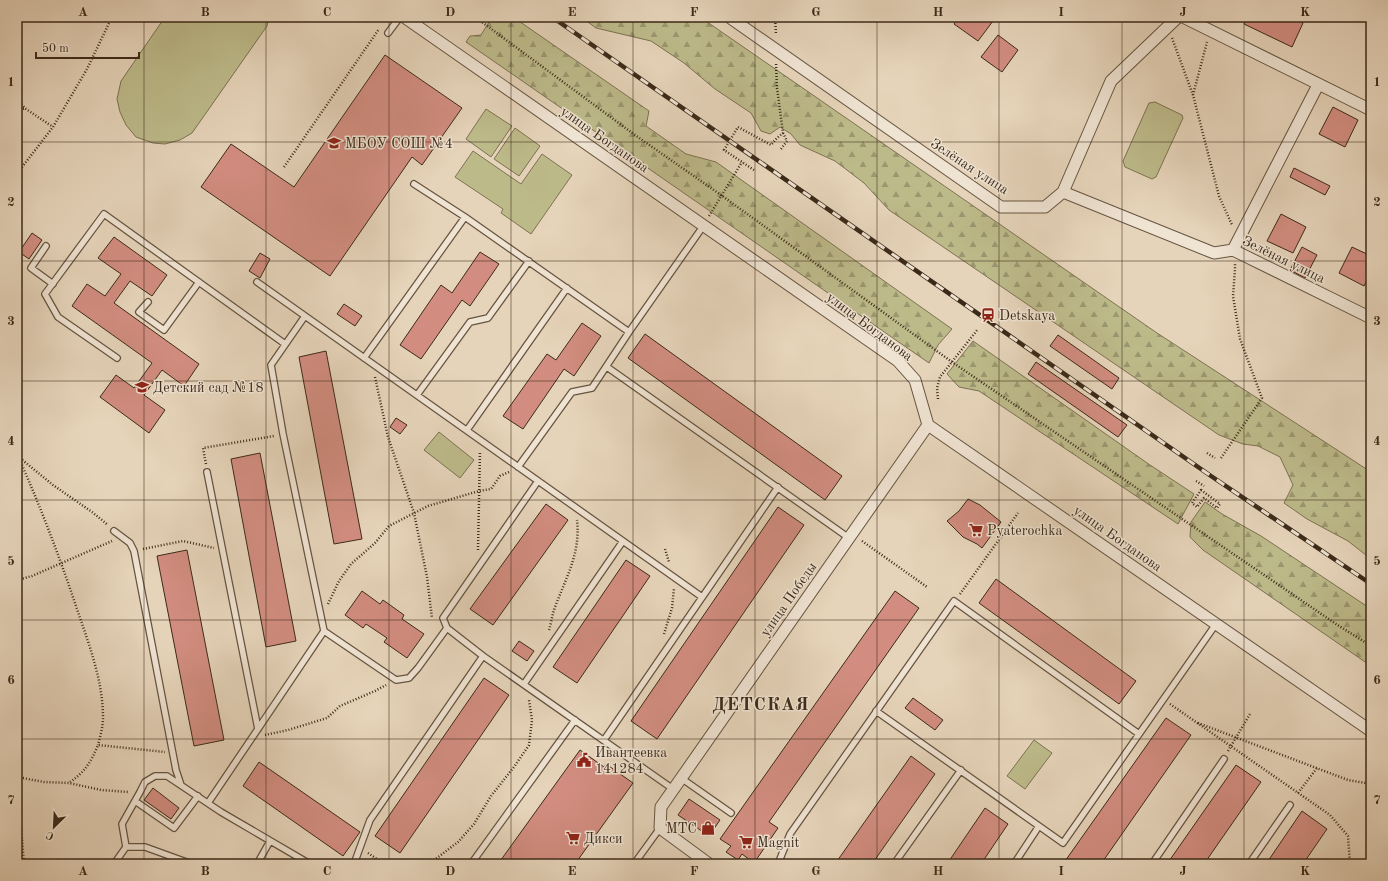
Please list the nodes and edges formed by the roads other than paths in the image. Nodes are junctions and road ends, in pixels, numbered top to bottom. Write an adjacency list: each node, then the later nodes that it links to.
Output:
1 (400, 17): 7 (lane)
2 (404, 17): 6 (street, улица Богданова)
3 (729, 17): 11 (street, Зелёная улица)
4 (1178, 17): 11 (street)
5 (1183, 17): 8 (street)
6 (416, 21): 13 (street, улица Богданова)
7 (388, 34)
8 (1318, 85): 9 (street); 15 (street)
9 (1371, 110)
10 (414, 184): 12 (lane)
11 (1063, 192): 15 (street, Зелёная улица)
12 (465, 217): 16 (lane); 27 (lane)
13 (705, 223): 24 (lane); 30 (street, улица Богданова)
14 (46, 246): 19 (lane)
15 (1233, 250): 23 (street, Зелёная улица)
16 (529, 261): 20 (lane); 29 (lane)
17 (199, 282): 19 (lane); 21 (lane); 25 (lane)
18 (257, 282): 22 (lane)
19 (53, 284): 26 (lane)
20 (567, 288): 24 (lane); 31 (lane)
21 (148, 302)
22 (306, 316): 25 (lane); 27 (lane)
23 (1371, 318)
24 (629, 332): 28 (lane)
25 (285, 344): 42 (lane)
26 (117, 358)
27 (364, 358): 29 (lane)
28 (607, 367): 32 (lane); 35 (lane)
29 (417, 395): 31 (lane)
30 (928, 425): 37 (street, улица Победы); 40 (street, улица Богданова)
31 (467, 430): 32 (lane)
32 (518, 466): 34 (lane)
33 (207, 472): 47 (lane)
34 (538, 481): 38 (lane); 41 (lane)
35 (778, 487): 37 (lane); 39 (lane)
36 (114, 531): 54 (lane)
37 (851, 536): 53 (street, улица Победы)
38 (623, 541): 39 (lane); 44 (lane)
39 (702, 597): 50 (lane)
40 (1216, 624): 48 (street, улица Богданова); 49 (lane)
41 (446, 628): 42 (lane); 43 (lane)
42 (324, 632): 47 (lane)
43 (483, 656): 44 (lane); 69 (lane)
44 (524, 684): 46 (lane)
45 (876, 711): 49 (lane); 52 (lane); 73 (lane)
46 (575, 720): 50 (lane); 70 (lane)
47 (258, 729): 58 (lane)
48 (1371, 731)
49 (1139, 734): 61 (lane)
50 (604, 740): 55 (lane)
51 (1224, 759): 76 (lane)
52 (961, 770): 61 (lane); 74 (lane)
53 (681, 778): 55 (street, улица Победы); 60 (lane)
54 (181, 785): 56 (lane); 57 (lane)
55 (673, 789): 62 (street, улица Победы)
56 (198, 796): 57 (lane); 58 (lane)
57 (135, 801): 64 (lane)
58 (208, 803): 63 (lane)
59 (1290, 806): 77 (lane)
60 (731, 813)
61 (1039, 826): 75 (lane)
62 (660, 828): 71 (lane); 72 (street)
63 (270, 841): 67 (lane); 68 (lane)
64 (126, 847): 65 (lane); 66 (lane)
65 (114, 864)
66 (192, 864)
67 (256, 864)
68 (310, 864)
69 (354, 864)
70 (471, 864)
71 (634, 864)
72 (709, 864)
73 (778, 864)
74 (894, 864)
75 (1014, 864)
76 (1152, 864)
77 (1249, 864)

